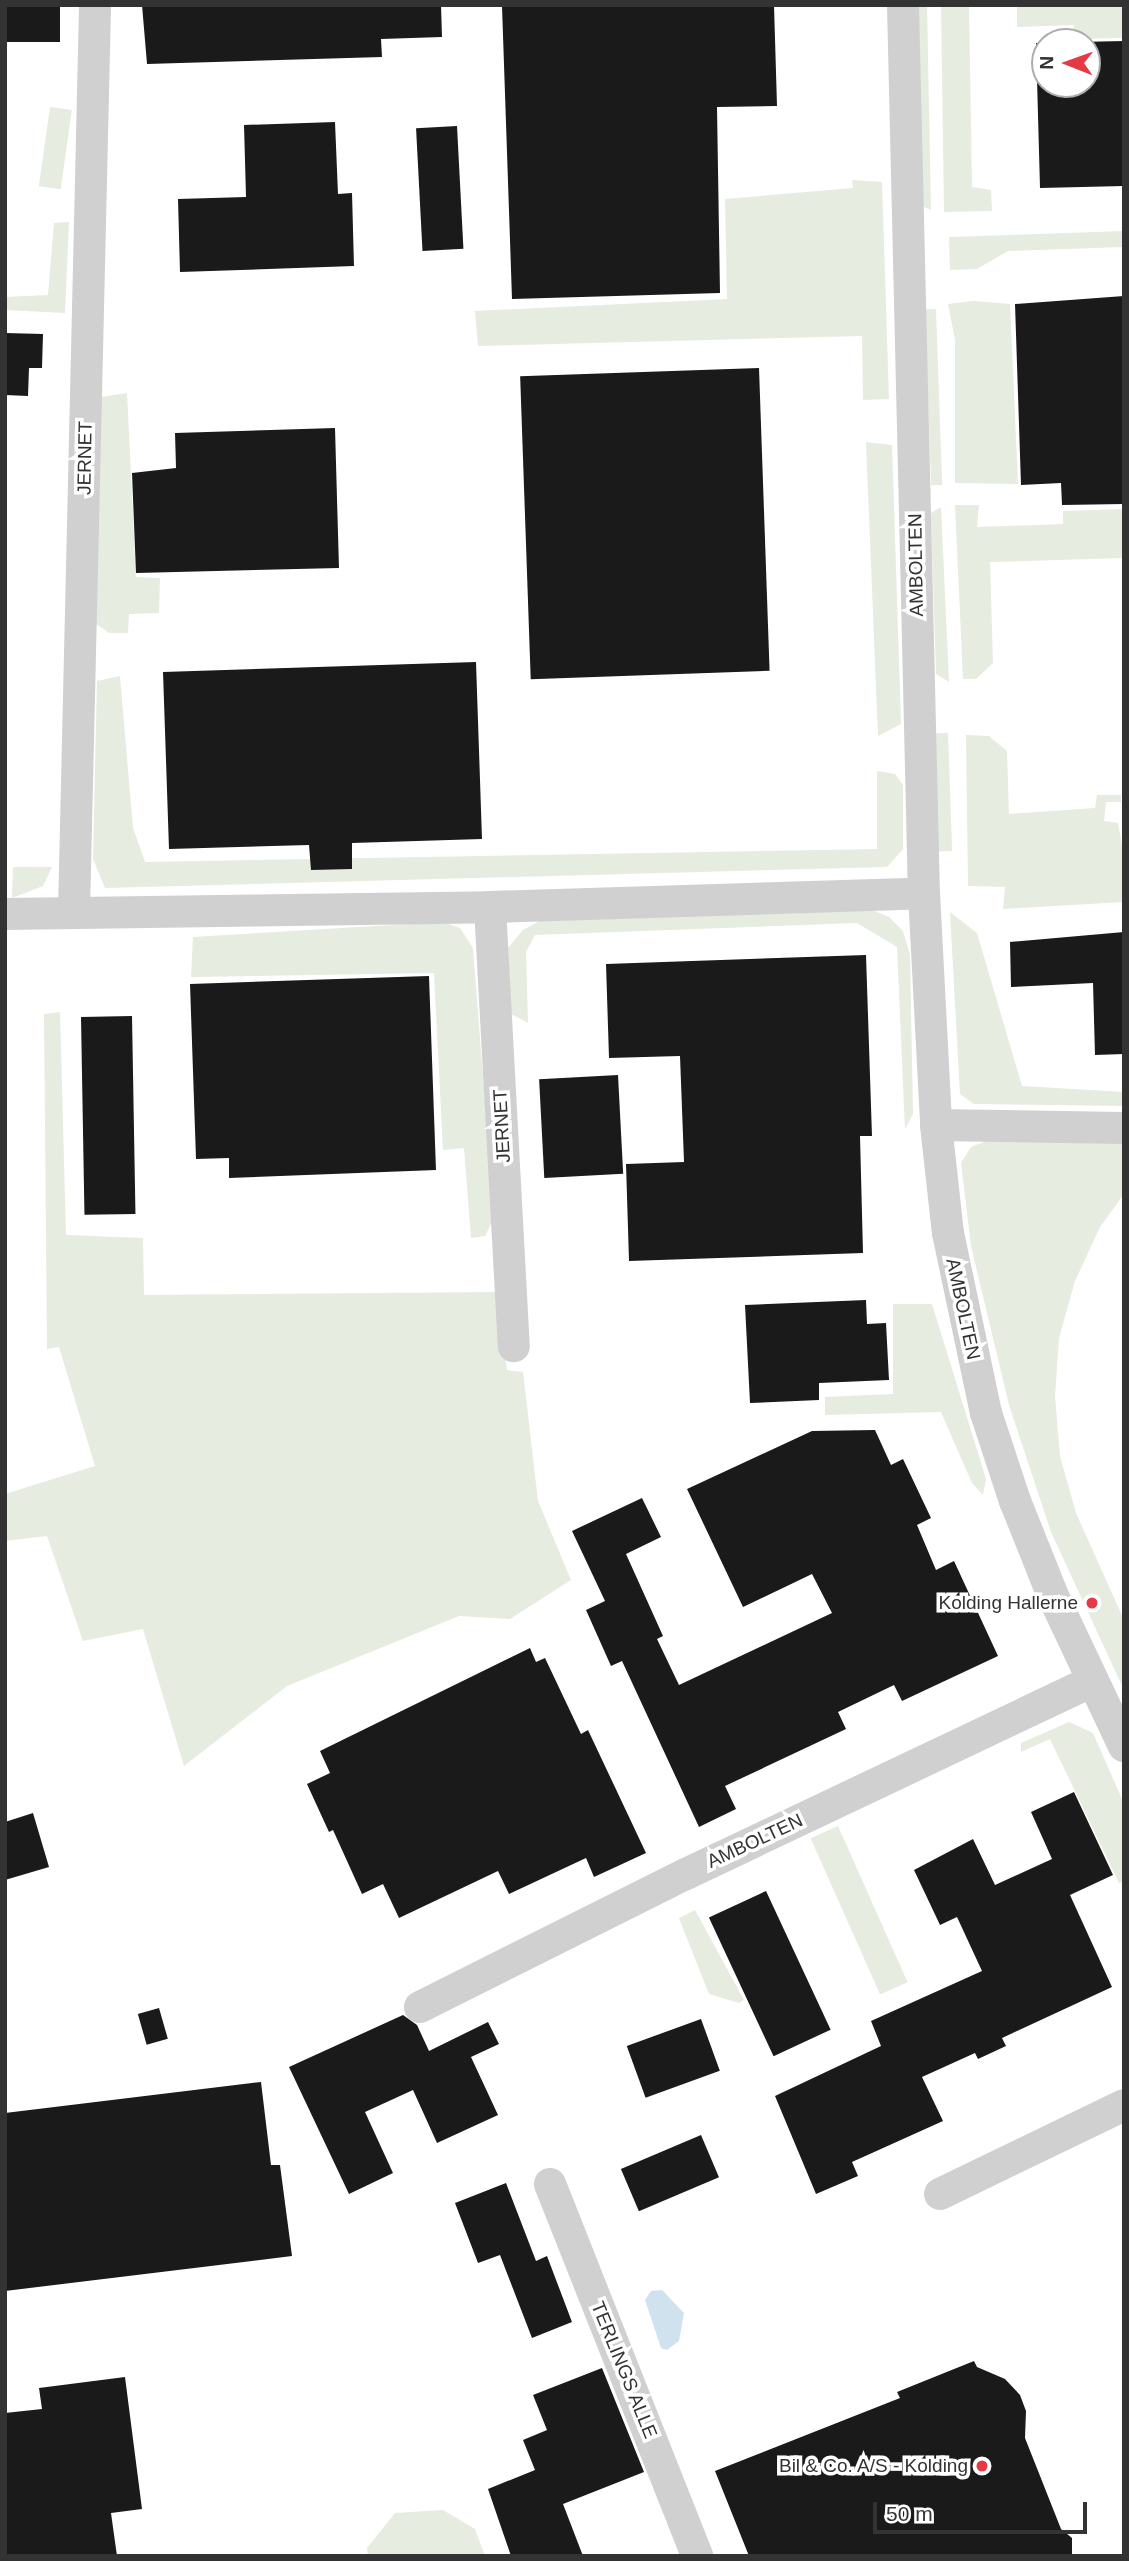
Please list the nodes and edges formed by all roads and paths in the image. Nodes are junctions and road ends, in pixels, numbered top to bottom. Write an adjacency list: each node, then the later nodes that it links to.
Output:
1 (95, 5): 5 (street, JERNET)
2 (903, 5): 3 (street, AMBOLTEN)
3 (924, 893): 4 (street); 7 (street, AMBOLTEN)
4 (491, 907): 5 (street); 9 (street, JERNET)
5 (74, 912): 6 (street)
6 (5, 914)
7 (936, 1125): 8 (street); 10 (street, AMBOLTEN)
8 (1124, 1128)
9 (514, 1346)
10 (1093, 1681): 11 (street, AMBOLTEN); 12 (street, AMBOLTEN)
11 (1124, 1746)
12 (420, 2007)
13 (1124, 2105): 15 (street)
14 (550, 2184): 16 (street, TERLINGS ALLE)
15 (940, 2194)
16 (697, 2556)

